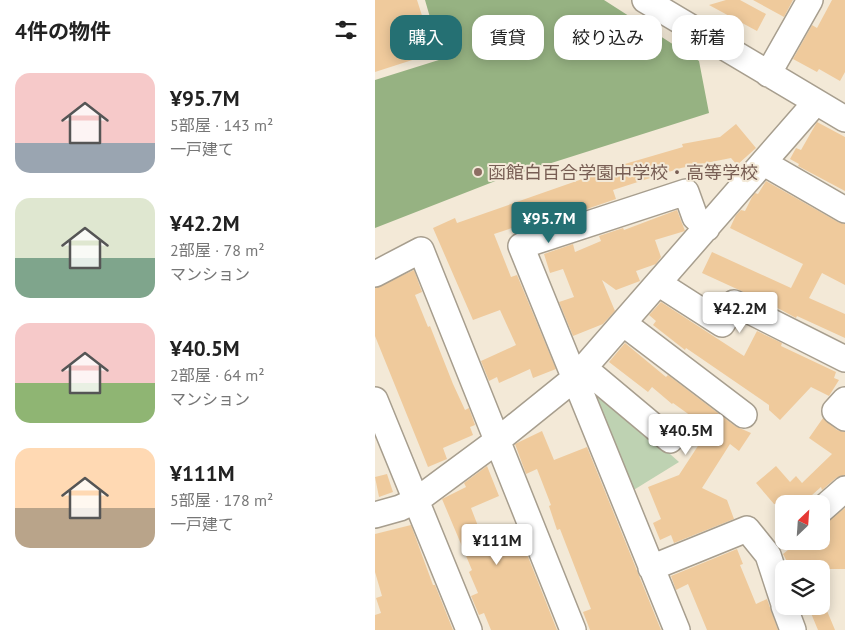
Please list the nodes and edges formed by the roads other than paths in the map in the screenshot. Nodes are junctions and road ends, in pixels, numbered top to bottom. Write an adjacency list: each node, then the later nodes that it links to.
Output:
1 (645, 0): 3 (street)
2 (810, 0): 3 (street)
3 (768, 74): 4 (street)
4 (816, 102): 5 (street); 6 (street)
5 (845, 119)
6 (764, 163): 7 (street); 8 (street)
7 (845, 210)
8 (707, 228): 10 (street); 13 (street)
9 (375, 274): 18 (street)
10 (659, 283): 11 (street); 12 (street)
11 (623, 323): 13 (street); 16 (street)
12 (845, 359)
13 (580, 373): 18 (street); 19 (street); 25 (street)
14 (375, 400): 21 (street)
15 (845, 400): 17 (street)
16 (744, 415)
17 (845, 418)
18 (498, 440): 21 (street); 28 (street)
19 (670, 440)
20 (845, 489): 22 (street)
21 (417, 500): 23 (street); 27 (street)
22 (830, 502)
23 (375, 515)
24 (775, 547): 25 (street)
25 (651, 568): 29 (street)
26 (788, 615): 30 (street)
27 (469, 630)
28 (573, 630)
29 (677, 630)
30 (793, 630)

